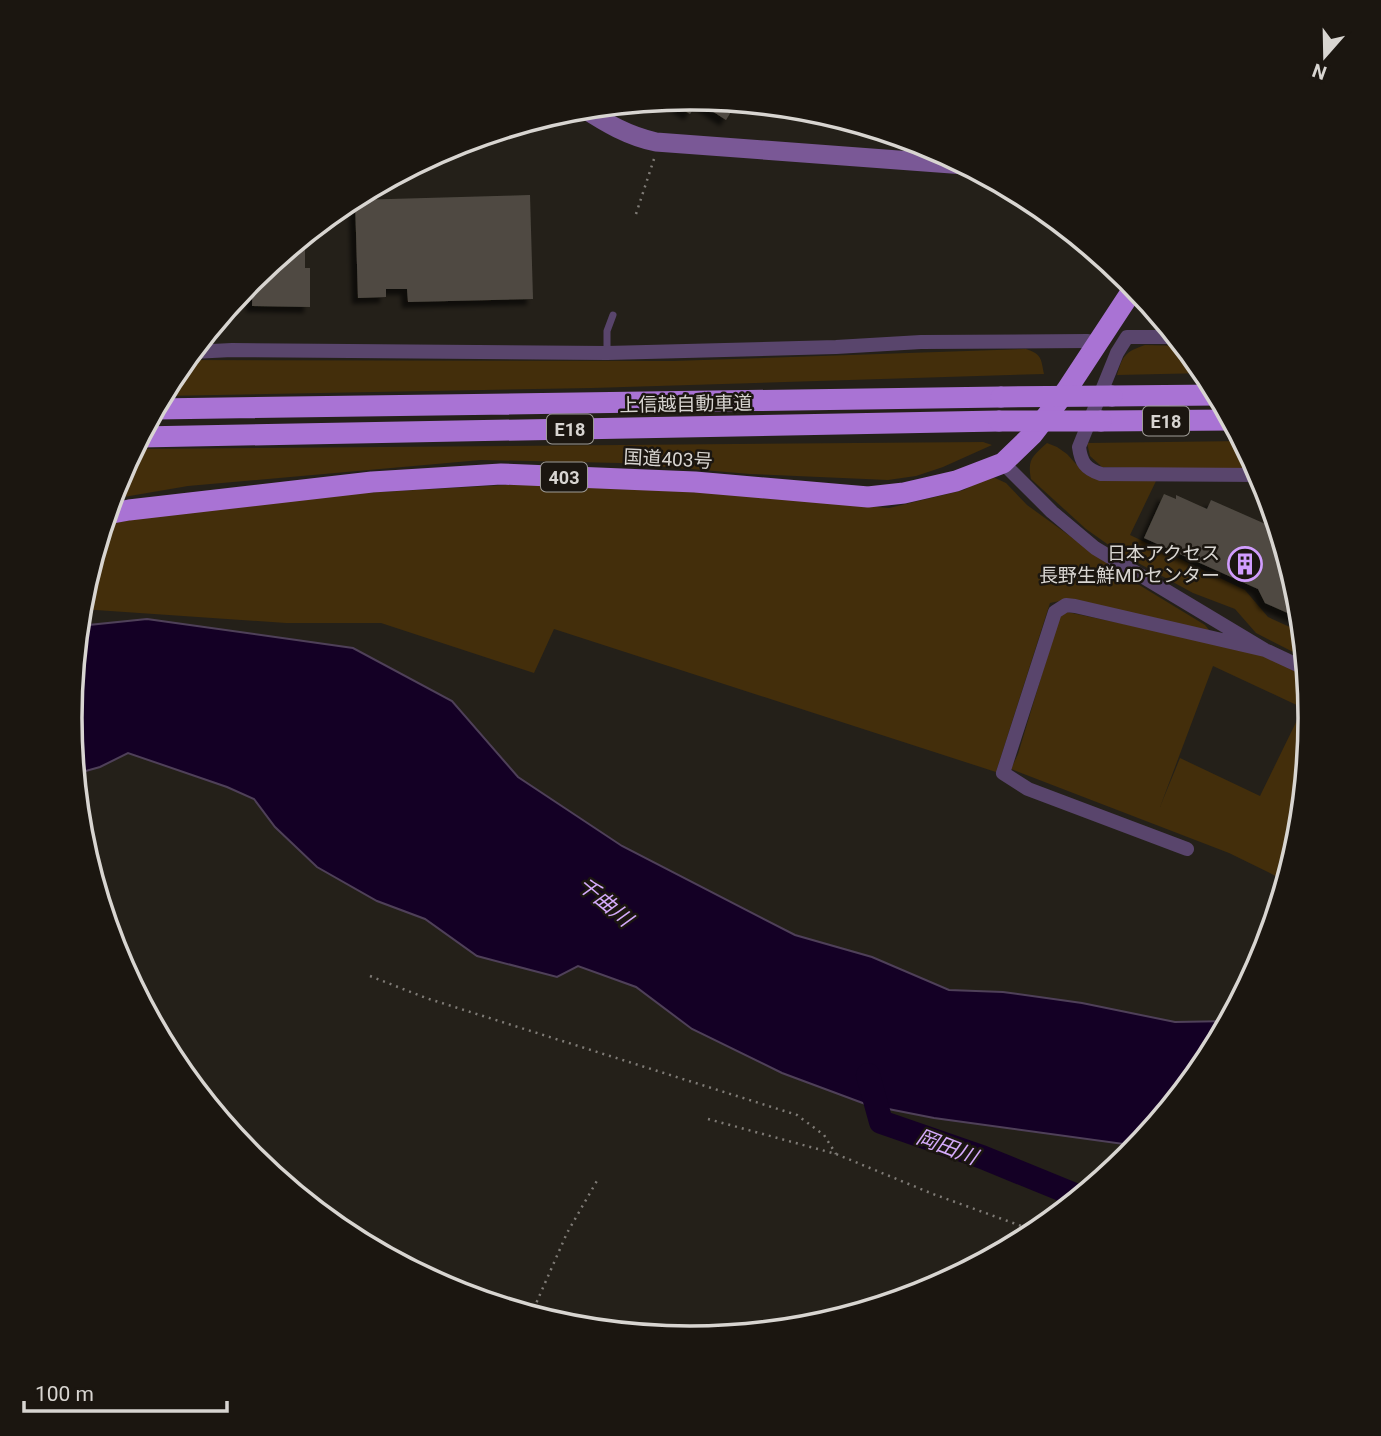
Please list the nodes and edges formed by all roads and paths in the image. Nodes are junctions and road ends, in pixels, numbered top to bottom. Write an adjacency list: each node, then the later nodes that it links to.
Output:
1 (598, 117): 2 (street)
2 (659, 142): 3 (street); 4 (path)
3 (937, 162)
4 (636, 214)
5 (1128, 296): 15 (highway, 国道403号 / 403)
6 (612, 315): 10 (lane)
7 (1164, 337): 16 (street)
8 (1087, 341): 10 (street)
9 (206, 351): 10 (street)
10 (607, 353)
11 (1206, 396): 12 (highway, 上信越自動車道 / E18, bridge)
12 (167, 409)
13 (1220, 420): 14 (highway, 上信越自動車道 / E18, bridge)
14 (152, 437)
15 (1003, 463): 17 (highway, 国道403号 / 403); 18 (street)
16 (1248, 475)
17 (119, 512)
18 (1265, 650): 19 (street); 20 (street)
19 (1296, 664)
20 (1187, 849)
21 (370, 976): 23 (path)
22 (708, 1119): 23 (path)
23 (836, 1154): 25 (path)
24 (598, 1179): 26 (path)
25 (1024, 1227)
26 (535, 1306)

